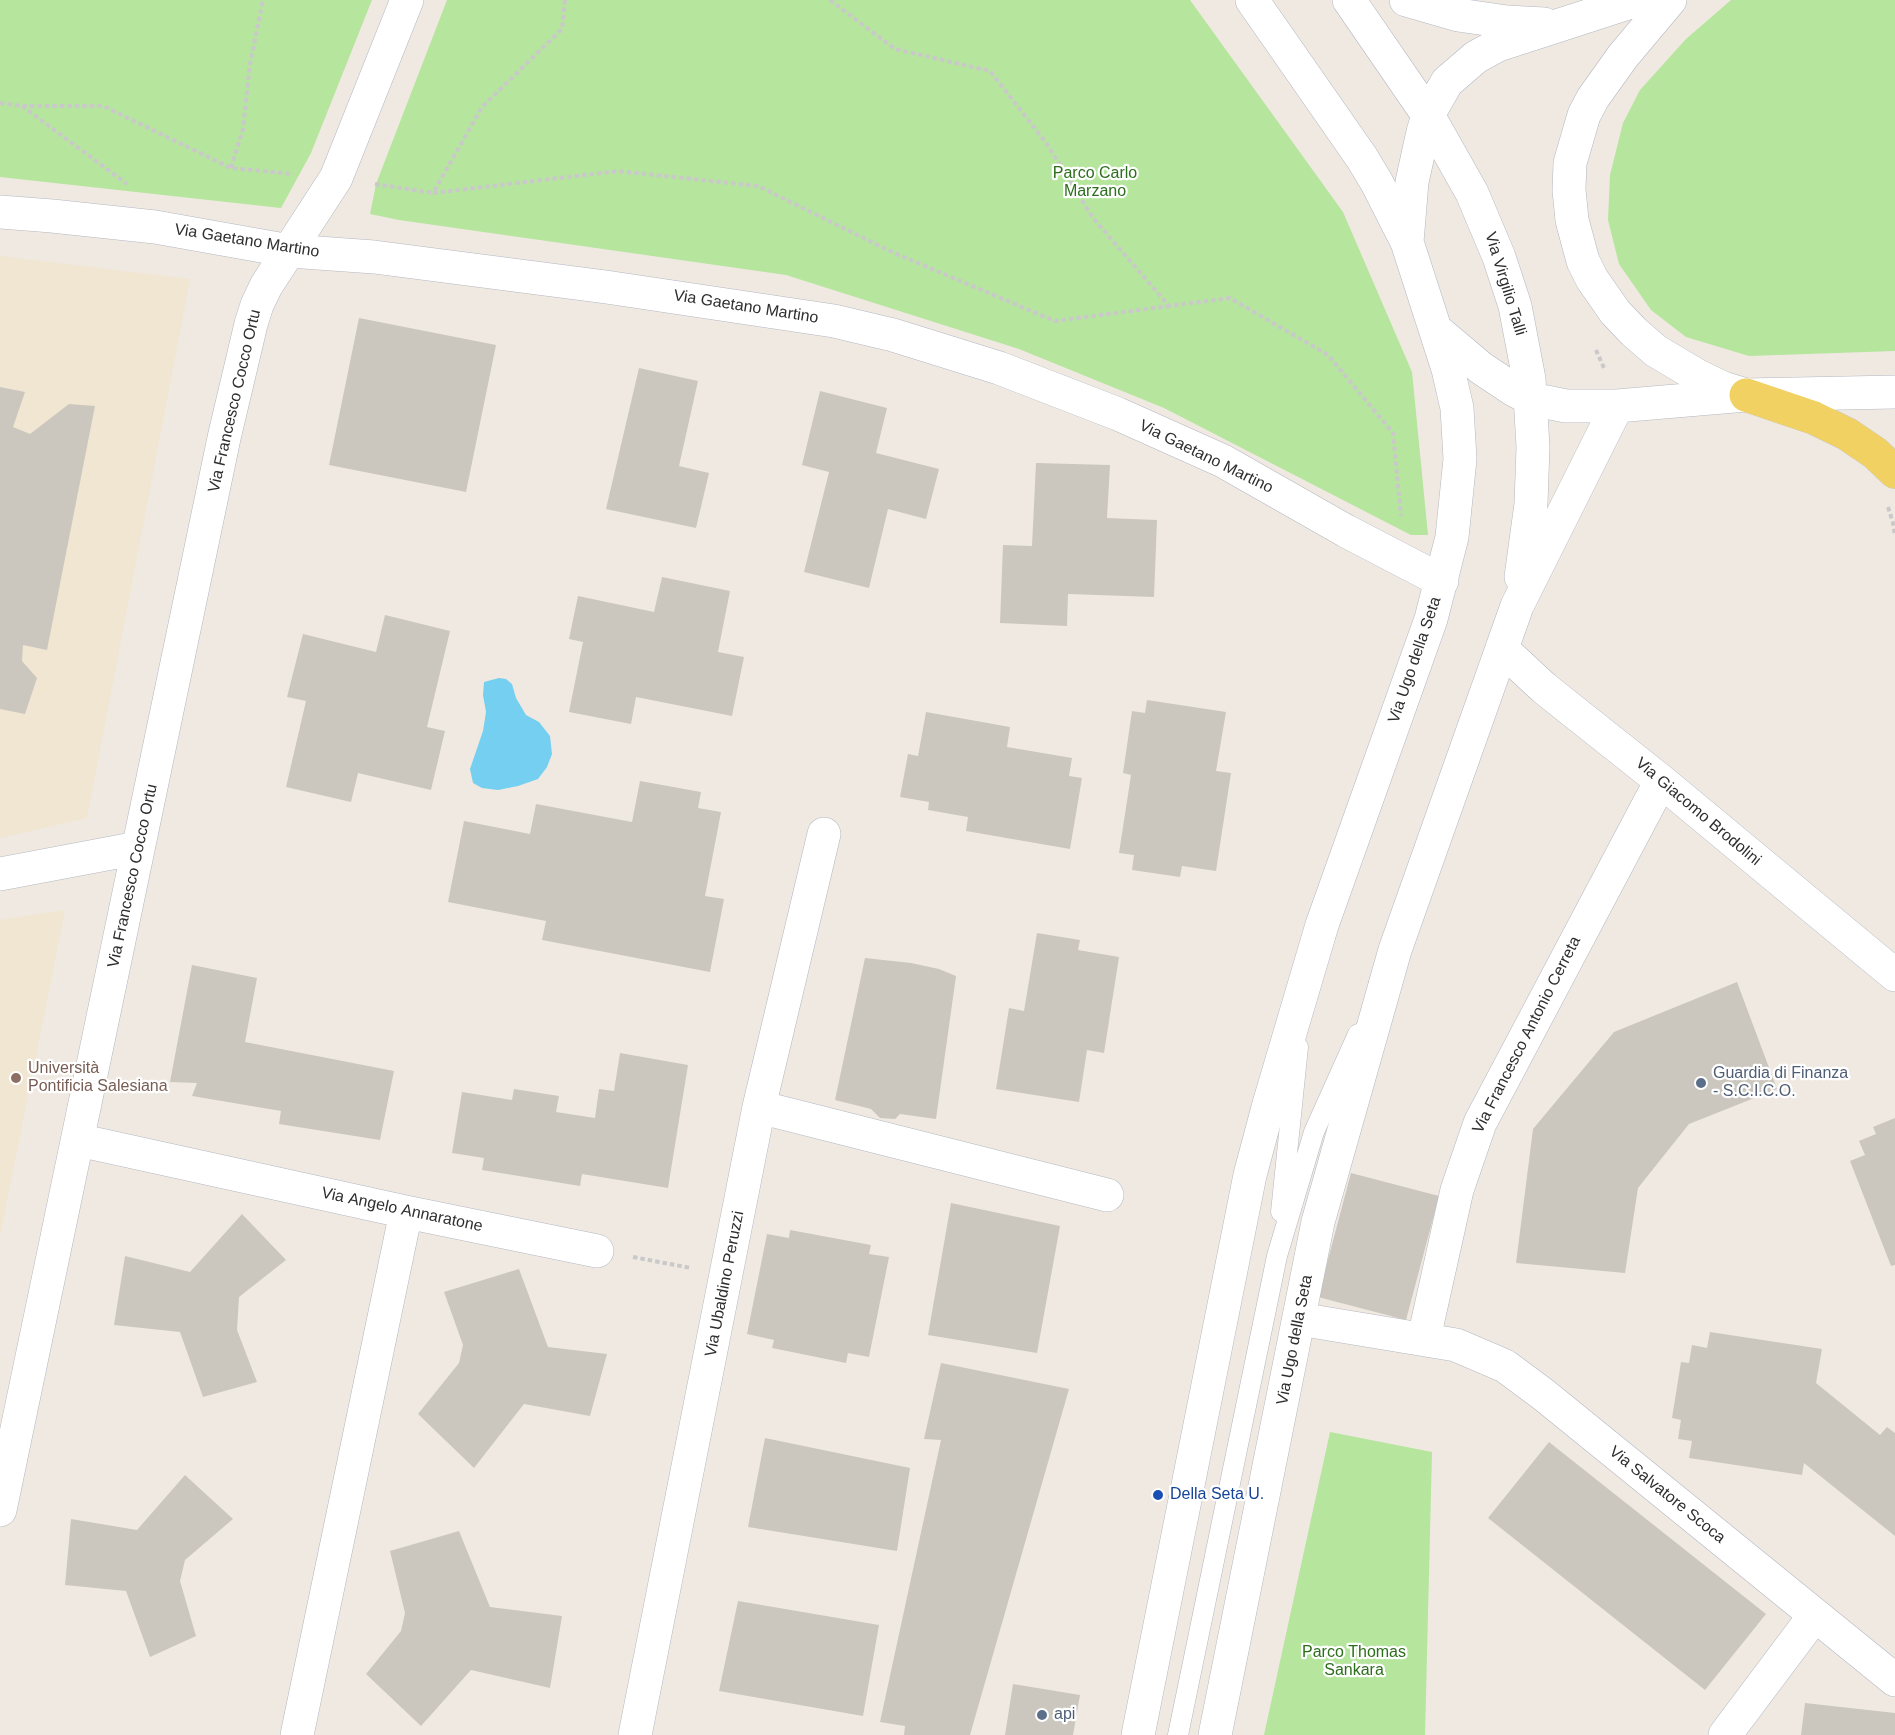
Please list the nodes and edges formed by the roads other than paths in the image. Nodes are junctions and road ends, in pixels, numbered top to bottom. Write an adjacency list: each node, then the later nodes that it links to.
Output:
1 (407, 0): 11 (street, Via Francesco Cocco Ortu)
2 (1252, 0): 10 (street)
3 (1349, 0): 8 (street, Via Virgilio Talli)
4 (1406, 0): 7 (street)
5 (1637, 0): 7 (street)
6 (1670, 0): 14 (street)
7 (1573, 21): 8 (street)
8 (1428, 115): 10 (street); 15 (street, Via Virgilio Talli)
9 (0, 212): 11 (street, Via Gaetano Martino)
10 (1407, 242): 12 (street, Via Ugo della Seta)
11 (290, 251): 18 (street, Via Gaetano Martino); 23 (street, Via Francesco Cocco Ortu)
12 (1435, 329): 15 (street); 18 (street, Via Ugo della Seta)
13 (1895, 392): 14 (street)
14 (1746, 396): 16 (street); 17 (main road)
15 (1531, 399): 16 (street); 19 (street, Via Virgilio Talli)
16 (1617, 406): 19 (street)
17 (1895, 472)
18 (1442, 581): 27 (street, Via Ugo della Seta)
19 (1517, 606): 20 (street, Via Ugo della Seta)
20 (1502, 648): 21 (street, Via Giacomo Brodolini); 25 (street, Via Ugo della Seta)
21 (1661, 781): 26 (street, Via Giacomo Brodolini); 35 (street, Via Francesco Antonio Cerreta)
22 (824, 834): 28 (street, Via Ubaldino Peruzzi)
23 (138, 848): 24 (street); 29 (street, Via Francesco Cocco Ortu)
24 (0, 874)
25 (1395, 950): 33 (lane, Via Ugo della Seta); 34 (street, Via Ugo della Seta)
26 (1895, 975)
27 (1306, 983): 33 (lane, Via Ugo della Seta); 41 (street, Via Ugo della Seta)
28 (759, 1107): 30 (street); 40 (street, Via Ubaldino Peruzzi)
29 (78, 1140): 31 (street, Via Angelo Annaratone); 36 (street, Via Francesco Cocco Ortu)
30 (1107, 1195)
31 (406, 1212): 32 (street, Via Angelo Annaratone); 39 (street)
32 (597, 1251)
33 (1277, 1256): 42 (lane, Via Ugo della Seta)
34 (1299, 1319): 35 (street, Via Salvatore Scoca); 43 (street, Via Ugo della Seta)
35 (1424, 1338): 37 (street, Via Salvatore Scoca)
36 (0, 1510)
37 (1815, 1615): 38 (street, Via Salvatore Scoca); 44 (street)
38 (1895, 1680)
39 (297, 1735)
40 (635, 1735)
41 (1138, 1735)
42 (1178, 1735)
43 (1215, 1735)
44 (1725, 1735)

